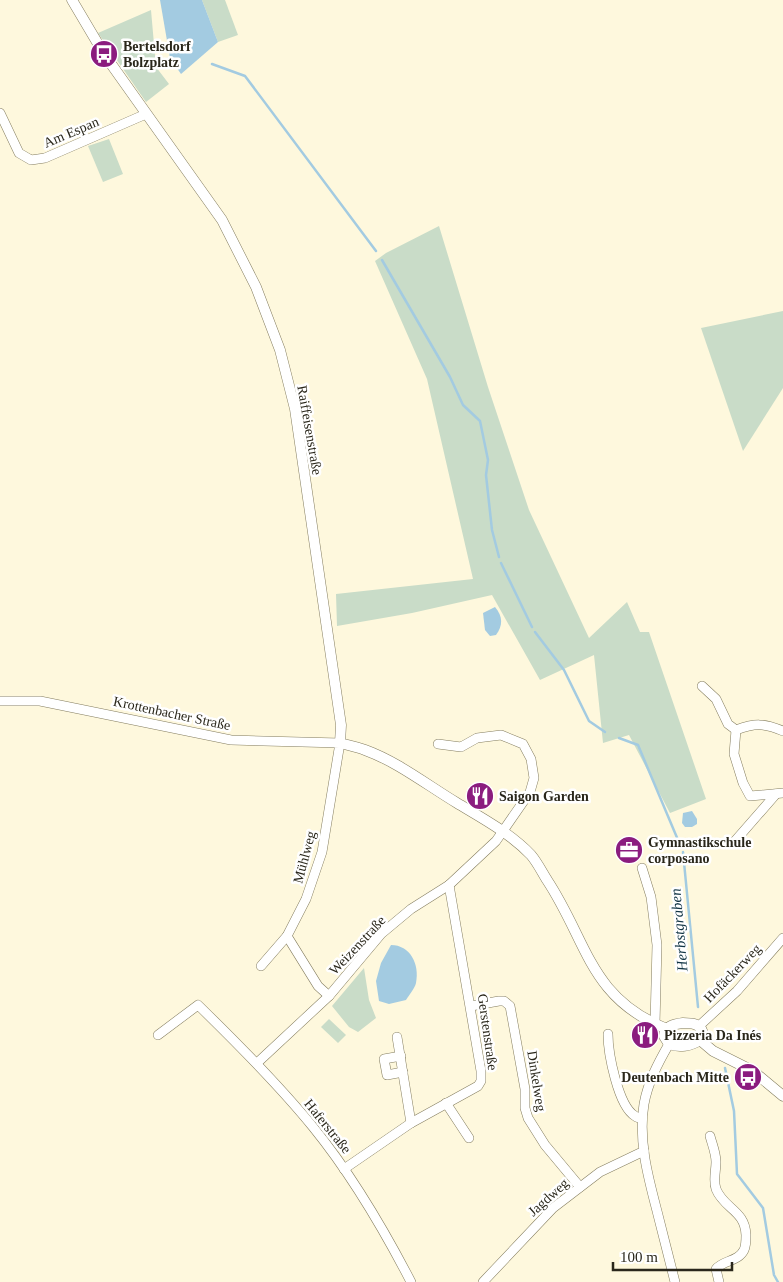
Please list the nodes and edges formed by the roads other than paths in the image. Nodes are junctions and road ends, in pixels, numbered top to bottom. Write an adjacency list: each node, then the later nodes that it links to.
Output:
1 (72, 0): 3 (street, Raiffeisenstraße)
2 (0, 113): 3 (street, Am Espan)
3 (146, 114): 8 (street, Raiffeisenstraße)
4 (702, 686): 6 (street)
5 (0, 701): 8 (street, Krottenbacher Straße)
6 (736, 730): 7 (street); 10 (street)
7 (783, 731)
8 (340, 743): 11 (street); 15 (street, Mühlweg)
9 (438, 744): 11 (street, Weizenstraße)
10 (779, 794): 12 (street)
11 (502, 831): 14 (street, Weizenstraße); 20 (street)
12 (734, 841)
13 (642, 868): 20 (street)
14 (449, 884): 18 (street, Weizenstraße); 19 (street, Gerstenstraße)
15 (287, 936): 17 (street, Mühlweg); 18 (street)
16 (781, 944): 21 (street, Hofäckerweg)
17 (261, 966)
18 (329, 996): 29 (street, Weizenstraße)
19 (471, 1006): 32 (street, Gerstenstraße); 39 (street, Dinkelweg)
20 (655, 1024): 22 (street)
21 (699, 1026): 22 (street); 26 (street)
22 (667, 1029): 27 (street)
23 (608, 1034): 33 (street)
24 (158, 1035): 29 (street, Haferstraße)
25 (397, 1037): 28 (street)
26 (700, 1040): 27 (street); 31 (street)
27 (669, 1044): 33 (street)
28 (400, 1056): 30 (street); 30 (street)
29 (257, 1063): 38 (street, Haferstraße)
30 (403, 1072): 34 (street)
31 (783, 1096)
32 (446, 1103): 34 (street, Gerstenstraße); 36 (street)
33 (642, 1119): 37 (street)
34 (411, 1123): 38 (street, Gerstenstraße)
35 (710, 1136): 43 (street)
36 (468, 1138)
37 (644, 1150): 39 (street, Jagdweg); 42 (street)
38 (344, 1169): 40 (street, Haferstraße)
39 (580, 1186): 41 (street, Jagdweg)
40 (411, 1282)
41 (484, 1282)
42 (675, 1282)
43 (719, 1282)

